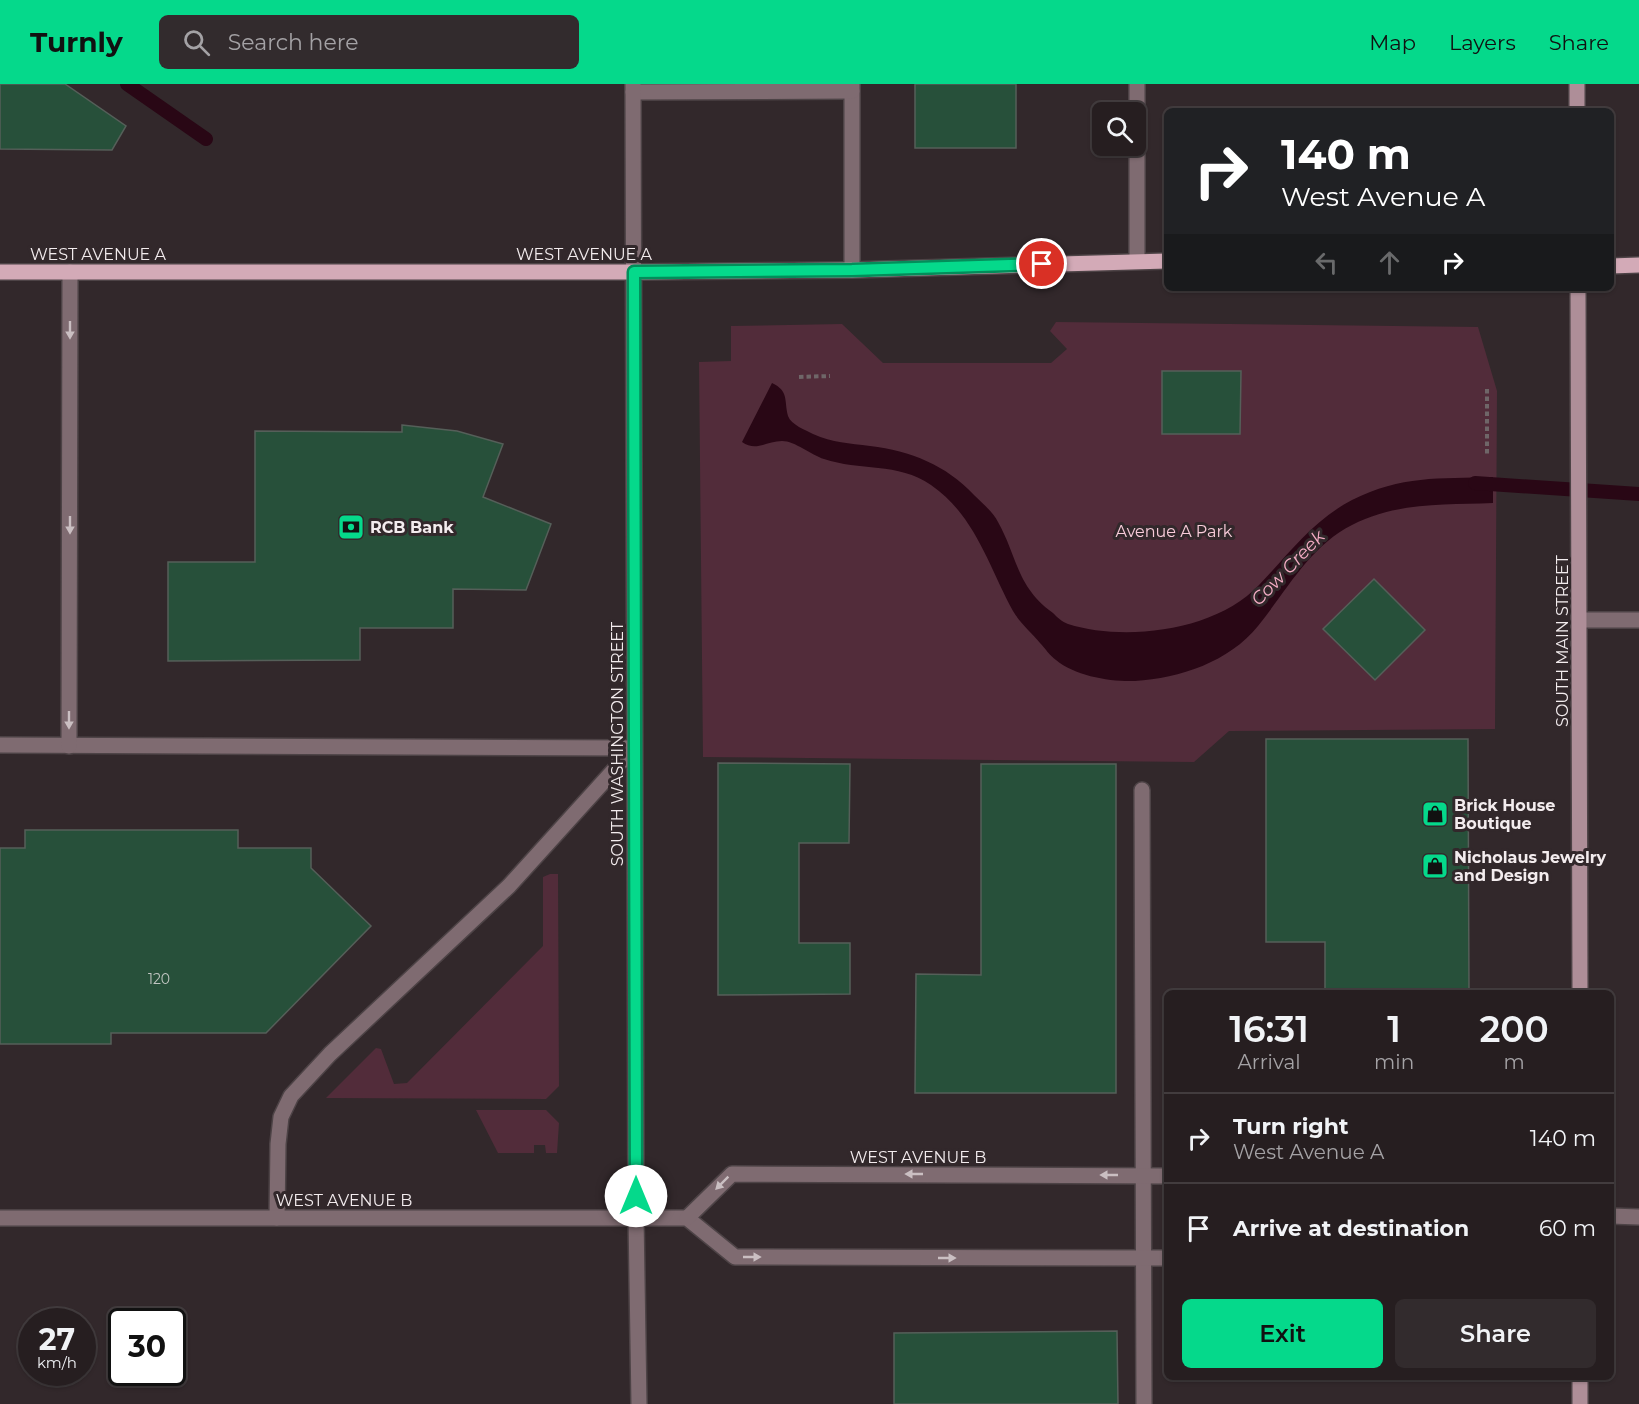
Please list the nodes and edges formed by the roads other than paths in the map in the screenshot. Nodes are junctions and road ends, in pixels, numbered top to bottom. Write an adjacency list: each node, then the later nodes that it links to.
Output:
1 (1137, 84): 7 (street)
2 (1577, 84): 6 (street)
3 (770, 87): 4 (street); 5 (street)
4 (852, 87): 11 (street)
5 (633, 88): 14 (street, SOUTH WASHINGTON STREET)
6 (1577, 108)
7 (1137, 261): 8 (main road, WEST AVENUE A); 11 (main road, WEST AVENUE A)
8 (1164, 261)
9 (1639, 265): 10 (main road)
10 (1614, 266)
11 (852, 270): 14 (main road, WEST AVENUE A)
12 (0, 272): 13 (main road, WEST AVENUE A)
13 (70, 272): 14 (main road, WEST AVENUE A); 19 (street, one-way to 19)
14 (634, 272): 20 (street, SOUTH WASHINGTON STREET)
15 (1578, 291): 16 (street, SOUTH MAIN STREET)
16 (1580, 620): 17 (street); 22 (street, SOUTH MAIN STREET)
17 (1639, 620)
18 (0, 746): 19 (street)
19 (69, 746): 20 (street)
20 (634, 748): 27 (street, SOUTH WASHINGTON STREET); 29 (street)
21 (1142, 790): 23 (street)
22 (1580, 990)
23 (1143, 1175): 24 (street, WEST AVENUE B); 30 (street, WEST AVENUE B, one-way to 30); 31 (street)
24 (1164, 1176)
25 (1614, 1216): 26 (street)
26 (1639, 1216)
27 (636, 1217): 29 (street, WEST AVENUE B); 30 (street, WEST AVENUE B); 34 (street, SOUTH WASHINGTON STREET)
28 (0, 1218): 29 (street, WEST AVENUE B)
29 (277, 1218)
30 (687, 1218): 31 (street, one-way to 31)
31 (1144, 1258): 32 (street); 35 (street)
32 (1164, 1258)
33 (1580, 1380): 36 (street)
34 (639, 1404)
35 (1144, 1404)
36 (1580, 1404)

